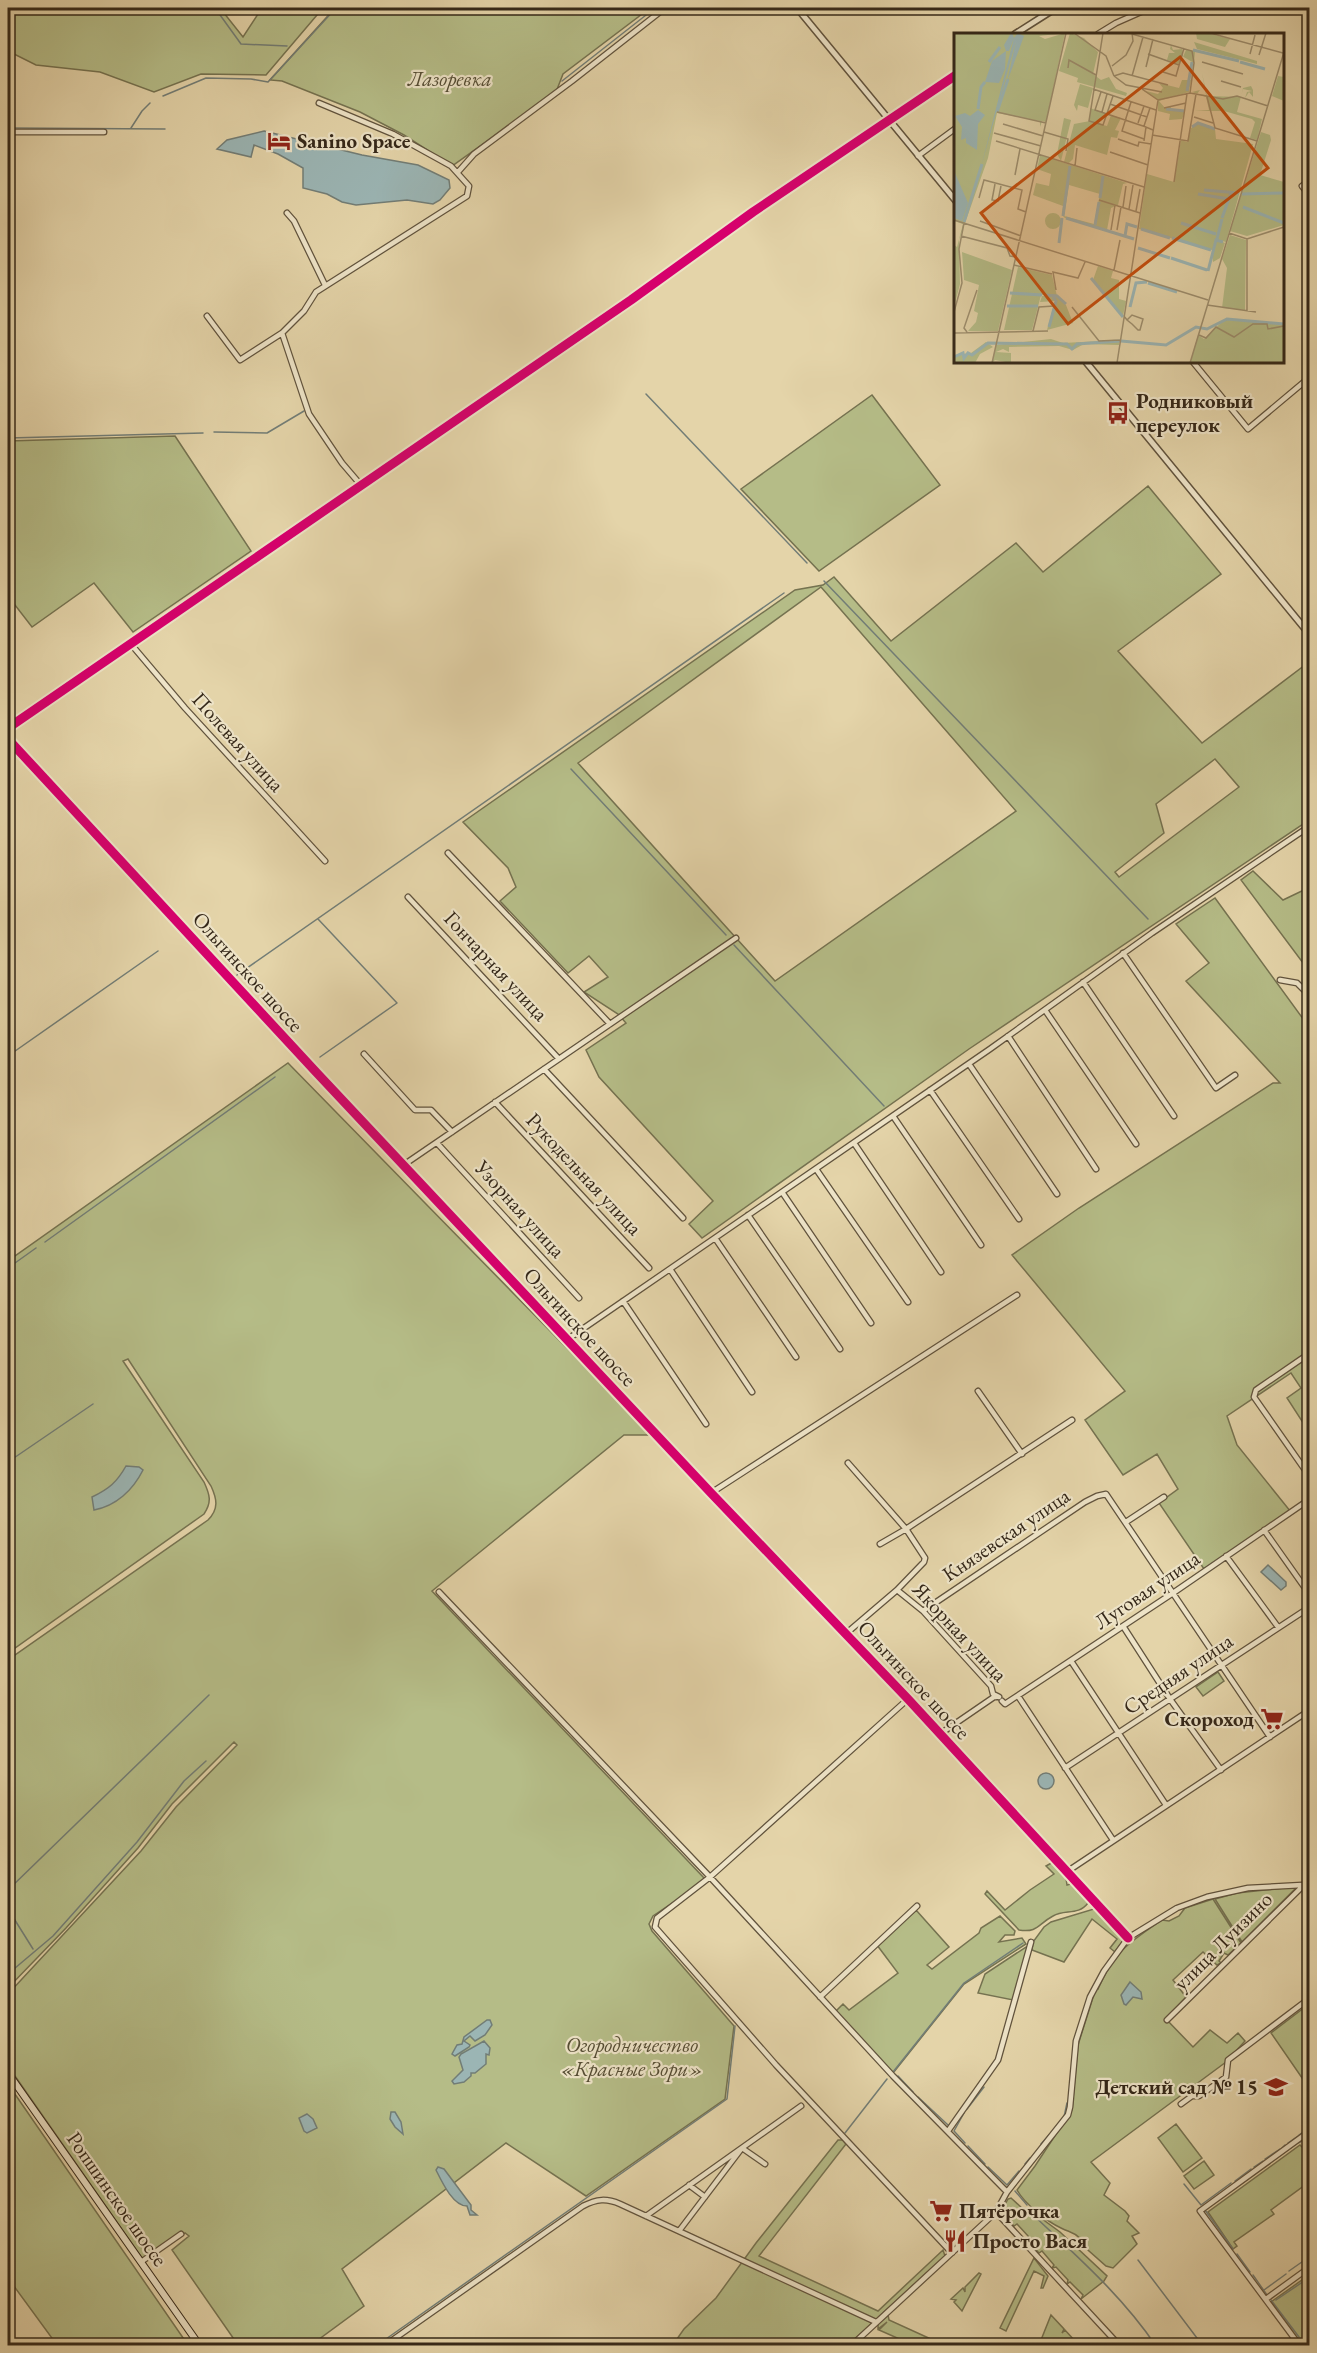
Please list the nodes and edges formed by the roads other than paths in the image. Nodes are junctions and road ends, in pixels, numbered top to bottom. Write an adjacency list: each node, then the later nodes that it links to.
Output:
1 (665, 8): 14 (street)
2 (797, 8): 9 (street)
3 (1056, 8): 5 (street)
4 (1150, 8): 6 (street)
5 (1018, 33)
6 (1100, 33)
7 (954, 76): 9 (street)
8 (319, 103): 14 (street)
9 (890, 120): 13 (street); 25 (street)
10 (954, 129): 13 (street)
11 (8, 132): 12 (street)
12 (104, 132)
13 (918, 156): 17 (street)
14 (458, 172): 19 (street)
15 (1310, 180): 16 (street)
16 (1310, 196)
17 (954, 199)
18 (287, 213): 19 (street)
19 (325, 285): 21 (street)
20 (207, 316): 21 (street)
21 (282, 333): 25 (street)
22 (1087, 363): 26 (street)
23 (1194, 363): 24 (street)
24 (1310, 377)
25 (360, 484): 27 (street)
26 (1310, 635)
27 (130, 643): 28 (street); 32 (street, Полевая улица)
28 (8, 728)
29 (8, 738): 55 (street, Ольгинское шоссе)
30 (1310, 826): 35 (street)
31 (448, 853): 40 (street)
32 (325, 861)
33 (408, 897): 43 (street, Гончарная улица)
34 (736, 938): 40 (street)
35 (1123, 954): 37 (street); 46 (street)
36 (1280, 980): 38 (street)
37 (1083, 982): 39 (street); 50 (street)
38 (1310, 996)
39 (1045, 1010): 41 (street); 54 (street)
40 (610, 1024): 43 (street)
41 (1008, 1036): 44 (street); 57 (street)
42 (364, 1054): 51 (street)
43 (559, 1059): 45 (street)
44 (969, 1064): 47 (street); 59 (street)
45 (544, 1069): 48 (street); 61 (street)
46 (1235, 1075)
47 (930, 1090): 49 (street); 62 (street)
48 (495, 1102): 51 (street); 65 (street, Рукодельная улица)
49 (893, 1116): 53 (street); 64 (street)
50 (1174, 1116)
51 (452, 1132): 52 (street)
52 (437, 1143): 55 (street); 69 (street, Узорная улица)
53 (854, 1143): 56 (street); 67 (street)
54 (1136, 1144)
55 (405, 1164): 73 (street, Ольгинское шоссе)
56 (816, 1169): 58 (street); 71 (street)
57 (1096, 1169)
58 (782, 1192): 60 (street); 72 (street)
59 (1057, 1194)
60 (748, 1215): 63 (street); 74 (street)
61 (683, 1218)
62 (1019, 1219)
63 (715, 1238): 66 (street); 76 (street)
64 (981, 1245)
65 (649, 1268)
66 (670, 1269): 70 (street); 78 (street)
67 (941, 1272)
68 (1017, 1295): 84 (street)
69 (579, 1298)
70 (623, 1301): 73 (street); 80 (street)
71 (908, 1302)
72 (871, 1323)
73 (568, 1340): 84 (street, Ольгинское шоссе)
74 (840, 1349)
75 (1310, 1353): 83 (street)
76 (796, 1357)
77 (978, 1391): 81 (street)
78 (752, 1392)
79 (1072, 1420): 81 (street)
80 (706, 1424)
81 (1022, 1454): 88 (street)
82 (848, 1462): 88 (street)
83 (1310, 1477)
84 (711, 1493): 100 (street, Ольгинское шоссе)
85 (1164, 1497): 87 (street)
86 (1310, 1499): 89 (street, Луговая улица)
87 (1126, 1522): 94 (street); 97 (street, Князевская улица)
88 (906, 1529): 90 (street); 92 (street)
89 (1264, 1530): 91 (street, Луговая улица); 95 (street)
90 (880, 1545)
91 (1226, 1556): 94 (street, Луговая улица); 99 (street)
92 (897, 1590): 97 (street, Якорная улица); 100 (street)
93 (439, 1592): 116 (street)
94 (1173, 1593): 98 (street, Луговая улица); 102 (street)
95 (1310, 1595)
96 (1310, 1607): 99 (street, Средняя улица)
97 (923, 1611): 105 (street, Якорная улица)
98 (1123, 1626): 101 (street, Луговая улица); 106 (street)
99 (1278, 1627): 102 (street, Средняя улица)
100 (848, 1635): 104 (street, Ольгинское шоссе)
101 (1071, 1661): 103 (street, Луговая улица); 108 (street)
102 (1220, 1665): 106 (street, Средняя улица); 110 (street)
103 (1018, 1696): 105 (street, Луговая улица); 111 (street)
104 (908, 1699): 109 (street, Ольгинское шоссе); 116 (street)
105 (1000, 1699): 109 (street, Луговая улица)
106 (1170, 1699): 108 (street, Средняя улица); 112 (street)
107 (1308, 1713): 110 (street)
108 (1118, 1733): 111 (street, Средняя улица); 113 (street)
109 (940, 1734): 115 (street, Ольгинское шоссе)
110 (1270, 1737): 112 (street)
111 (1065, 1768): 114 (street)
112 (1221, 1770): 113 (street)
113 (1166, 1806): 114 (street)
114 (1113, 1840): 115 (street)
115 (1068, 1871): 120 (street, Ольгинское шоссе)
116 (710, 1877): 122 (street); 139 (street)
117 (1310, 1878): 118 (street, улица Луизино)
118 (1302, 1885): 120 (street, улица Луизино); 124 (street, улица Луизино)
119 (917, 1906): 122 (street)
120 (1128, 1938): 133 (street, улица Луизино)
121 (1031, 1942): 128 (street)
122 (820, 1997): 128 (street)
123 (1310, 1998): 126 (street)
124 (1167, 2020)
125 (8, 2073): 140 (main road, Ропшинское шоссе)
126 (1181, 2104)
127 (801, 2106): 130 (street)
128 (948, 2131): 133 (street)
129 (1303, 2136): 142 (street)
130 (742, 2148): 131 (street); 132 (street); 134 (street)
131 (765, 2164)
132 (689, 2185): 134 (street); 136 (street)
133 (1007, 2192): 135 (street, улица Луизино)
134 (705, 2197): 137 (street)
135 (996, 2212): 139 (street, улица Луизино); 147 (street)
136 (646, 2216): 137 (street); 145 (street)
137 (679, 2231): 143 (street)
138 (181, 2234): 140 (street)
139 (952, 2253): 143 (street, улица Луизино)
140 (141, 2262): 144 (main road, Ропшинское шоссе)
141 (1310, 2267): 142 (street)
142 (1266, 2299): 148 (street)
143 (876, 2322): 146 (street, улица Луизино)
144 (200, 2346)
145 (384, 2346)
146 (851, 2346)
147 (1120, 2346)
148 (1300, 2346)

